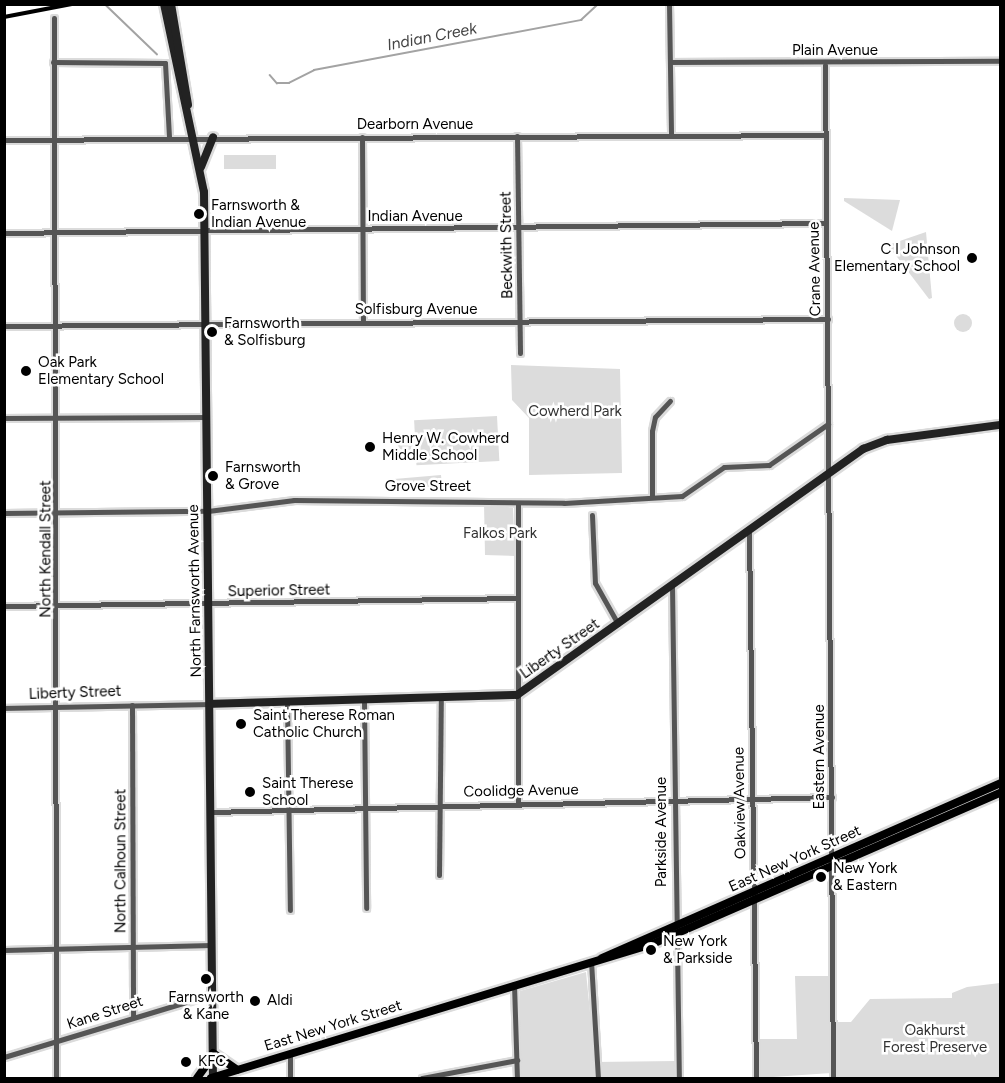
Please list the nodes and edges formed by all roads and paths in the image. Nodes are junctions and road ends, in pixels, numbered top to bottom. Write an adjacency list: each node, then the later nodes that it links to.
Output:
1 (164, 4): 9 (main road, North Farnsworth Avenue)
2 (171, 4): 9 (main road, North Farnsworth Avenue)
3 (669, 4): 7 (street)
4 (54, 18): 6 (street, North Kendall Street)
5 (1000, 61): 8 (street, Plain Avenue)
6 (53, 62): 13 (street); 18 (street, North Kendall Street)
7 (670, 62): 8 (street, Plain Avenue); 10 (street)
8 (825, 65): 11 (street, Crane Avenue)
9 (183, 79): 14 (main road, North Farnsworth Avenue)
10 (671, 135): 11 (street, Dearborn Avenue); 12 (street, Dearborn Avenue)
11 (825, 135): 20 (street, Crane Avenue)
12 (517, 136): 16 (street, Dearborn Avenue); 21 (street, Beckwith Street)
13 (169, 137): 14 (street, Dearborn Avenue); 18 (street, Dearborn Avenue)
14 (195, 137): 15 (street, Dearborn Avenue); 19 (main road, North Farnsworth Avenue)
15 (213, 137): 16 (street, Dearborn Avenue); 19 (main road)
16 (362, 137): 23 (street)
17 (4, 140): 18 (street, Dearborn Avenue)
18 (54, 140): 24 (street, North Kendall Street)
19 (201, 167): 22 (main road, North Farnsworth Avenue)
20 (826, 223): 21 (street, Indian Avenue); 26 (street, Crane Avenue)
21 (519, 229): 23 (street, Indian Avenue); 27 (street, Beckwith Street)
22 (205, 230): 23 (street, Indian Avenue); 24 (street, Indian Avenue); 29 (main road, North Farnsworth Avenue)
23 (362, 230): 28 (street)
24 (55, 232): 25 (street, Indian Avenue); 30 (street, North Kendall Street)
25 (4, 233)
26 (828, 319): 27 (street, Solfisburg Avenue); 37 (street, Crane Avenue)
27 (520, 321): 28 (street, Solfisburg Avenue); 32 (street, Beckwith Street)
28 (363, 322): 29 (street, Solfisburg Avenue)
29 (206, 323): 30 (street, Solfisburg Avenue); 34 (main road, North Farnsworth Avenue)
30 (56, 325): 31 (street, Solfisburg Avenue); 36 (street, North Kendall Street)
31 (4, 326)
32 (520, 353)
33 (670, 401): 40 (street)
34 (207, 417): 36 (street); 42 (main road, North Farnsworth Avenue)
35 (4, 418): 36 (street)
36 (57, 418): 44 (street, North Kendall Street)
37 (828, 424): 39 (street, Crane Avenue); 40 (street, Grove Street)
38 (1000, 425): 39 (main road, Liberty Street)
39 (830, 472): 46 (main road, Liberty Street); 63 (street, Eastern Avenue)
40 (652, 496): 41 (street, Grove Street)
41 (518, 503): 42 (street, Grove Street); 48 (street)
42 (208, 512): 44 (street, Grove Street); 49 (main road, North Farnsworth Avenue)
43 (4, 513): 44 (street, Grove Street)
44 (58, 513): 50 (street, North Kendall Street)
45 (592, 515): 52 (street)
46 (749, 529): 47 (main road, Liberty Street); 64 (street, Oakview Avenue)
47 (672, 585): 52 (main road, Liberty Street); 65 (street, Parkside Avenue)
48 (518, 598): 49 (street, Superior Street); 53 (street)
49 (209, 604): 50 (street, Superior Street); 57 (main road, North Farnsworth Avenue)
50 (58, 605): 51 (street, Superior Street); 59 (street, North Kendall Street)
51 (4, 606)
52 (618, 624): 53 (main road, Liberty Street)
53 (517, 695): 54 (main road, Liberty Street); 66 (street)
54 (441, 698): 55 (main road, Liberty Street); 67 (street)
55 (364, 700): 56 (main road, Liberty Street); 68 (street)
56 (286, 702): 57 (main road, Liberty Street); 69 (street)
57 (210, 704): 58 (street, Liberty Street); 70 (main road, North Farnsworth Avenue)
58 (132, 705): 59 (street, Liberty Street); 80 (street, North Calhoun Street)
59 (56, 707): 60 (street, Liberty Street); 81 (street, North Kendall Street)
60 (4, 708)
61 (1000, 783): 71 (main road, East New York Street)
62 (1000, 793): 72 (main road, East New York Street)
63 (832, 797): 64 (street, Coolidge Avenue); 71 (street, Eastern Avenue)
64 (752, 799): 65 (street, Coolidge Avenue); 74 (street, Oakview Avenue)
65 (674, 800): 66 (street, Coolidge Avenue); 78 (street, Parkside Avenue)
66 (518, 803): 67 (street, Coolidge Avenue)
67 (441, 806): 68 (street, Coolidge Avenue); 73 (street)
68 (366, 808): 69 (street, Coolidge Avenue); 76 (street)
69 (288, 810): 70 (street, Coolidge Avenue); 77 (street)
70 (210, 812): 79 (main road, North Farnsworth Avenue)
71 (833, 857): 72 (street, Eastern Avenue); 74 (main road, East New York Street)
72 (833, 867): 75 (main road, East New York Street); 102 (street, Eastern Avenue)
73 (439, 875)
74 (753, 892): 75 (street, Oakview Avenue); 78 (main road, East New York Street)
75 (753, 902): 78 (main road, East New York Street); 93 (street, Oakview Avenue)
76 (366, 908)
77 (290, 910)
78 (675, 931): 83 (main road, East New York Street); 101 (street, Parkside Avenue)
79 (212, 945): 80 (street); 85 (main road, North Farnsworth Avenue)
80 (133, 947): 81 (street); 86 (street, North Calhoun Street)
81 (56, 949): 82 (street); 87 (street, North Kendall Street)
82 (4, 950)
83 (591, 961): 84 (main road, East New York Street); 100 (street)
84 (514, 984): 88 (main road, East New York Street); 91 (street)
85 (213, 994): 86 (street, Kane Street); 89 (main road, North Farnsworth Avenue)
86 (134, 1016): 87 (street, Kane Street)
87 (56, 1041): 90 (street, Kane Street); 94 (street, North Kendall Street)
88 (290, 1053): 92 (main road, East New York Street); 97 (street)
89 (213, 1054): 92 (main road); 95 (main road); 96 (main road, North Farnsworth Avenue)
90 (4, 1057)
91 (517, 1060): 98 (street); 99 (street)
92 (237, 1070): 96 (main road, East New York Street)
93 (756, 1077)
94 (56, 1078)
95 (197, 1078)
96 (213, 1078)
97 (290, 1078)
98 (422, 1078)
99 (517, 1078)
100 (598, 1078)
101 (680, 1078)
102 (833, 1078)

